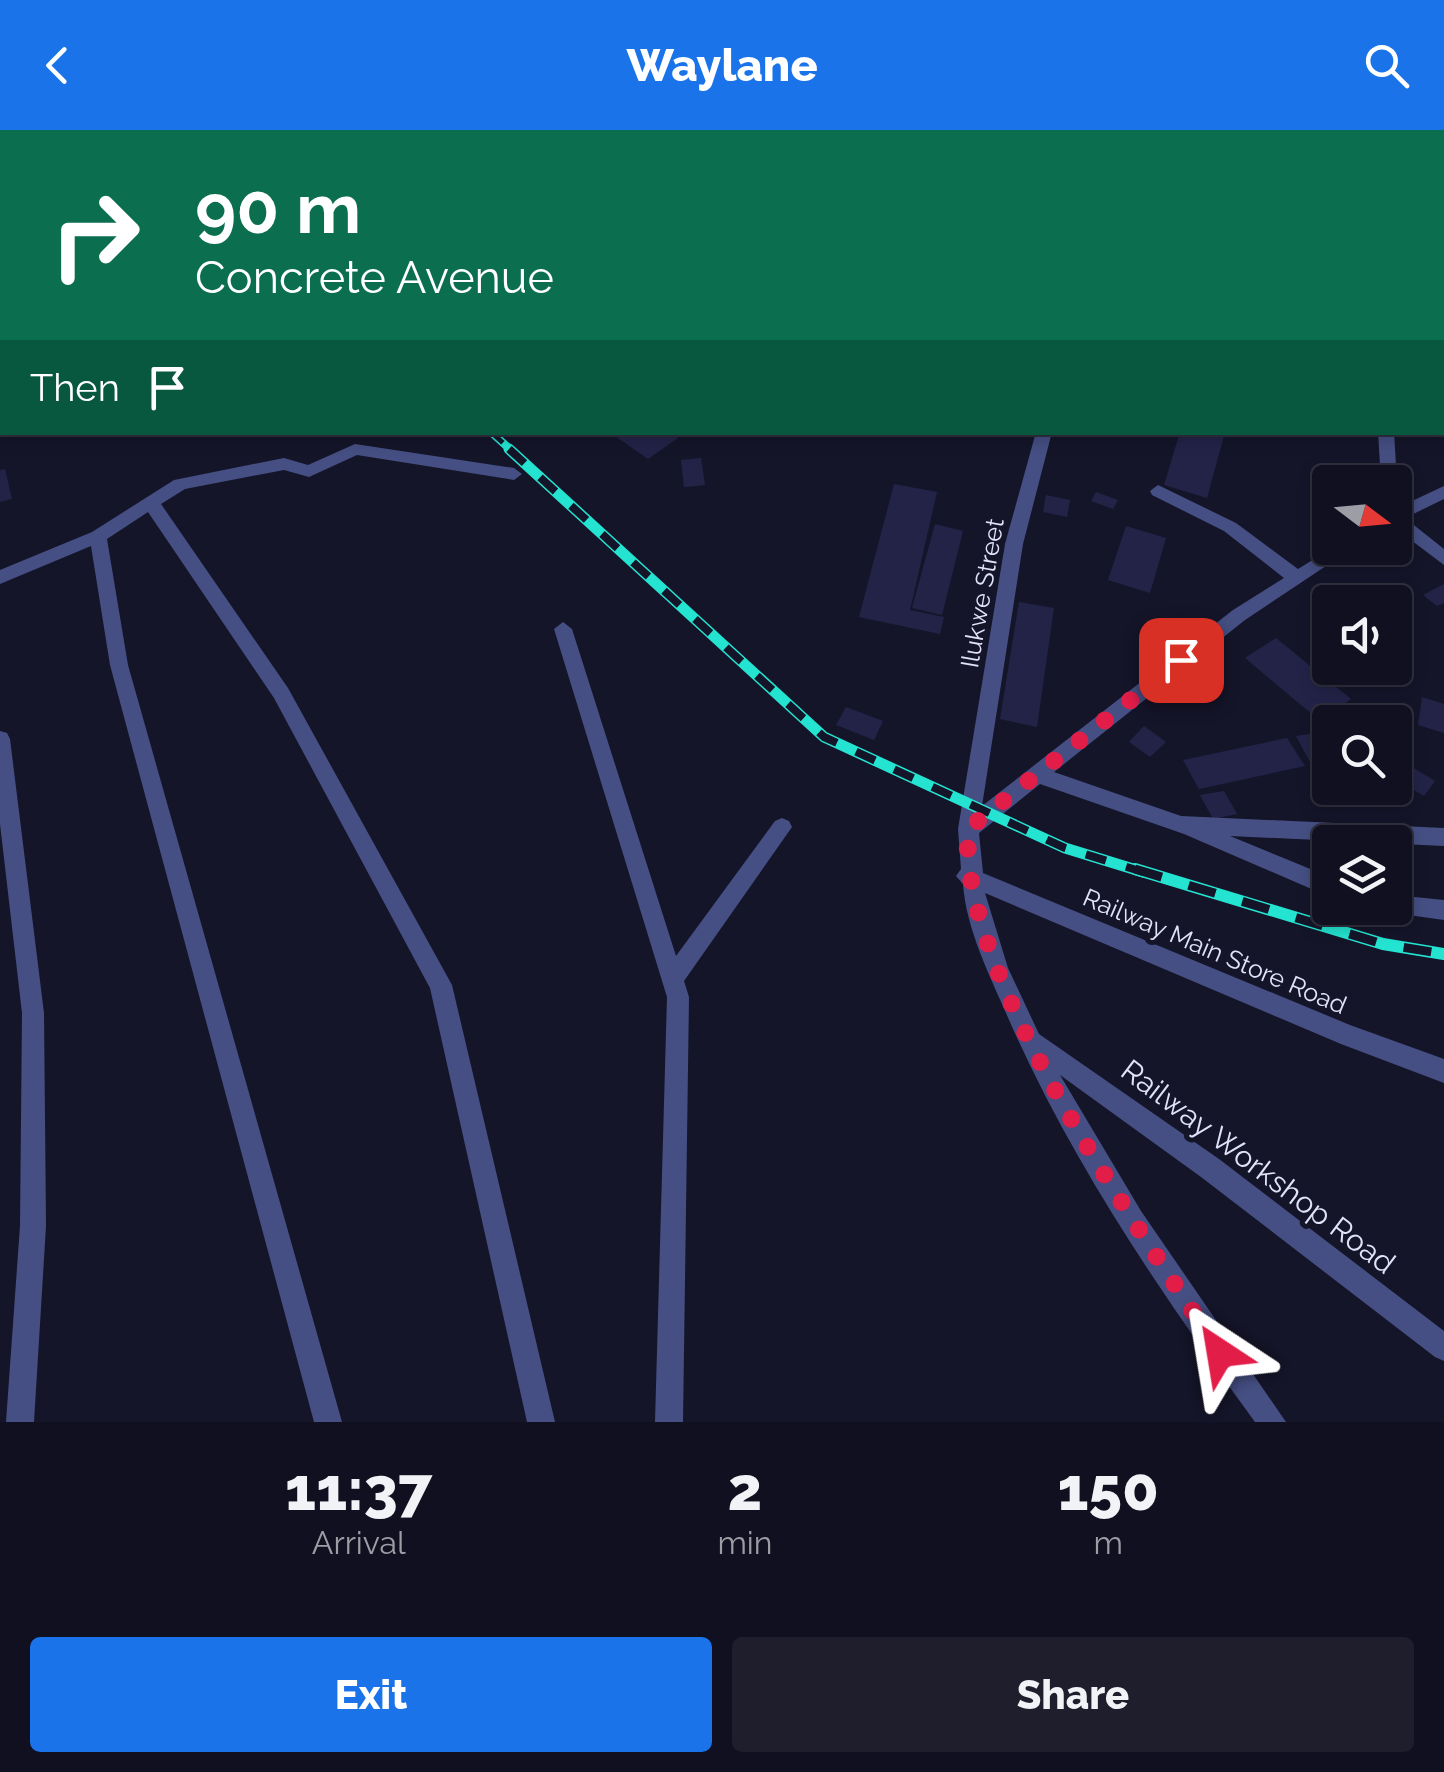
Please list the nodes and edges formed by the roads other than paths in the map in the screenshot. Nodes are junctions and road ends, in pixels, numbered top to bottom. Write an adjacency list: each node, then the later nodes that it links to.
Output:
1 (1043, 435): 20 (street, Ilukwe Street)
2 (1386, 435): 3 (street)
3 (1387, 465)
4 (514, 474): 7 (street)
5 (1158, 491): 14 (street)
6 (1444, 492): 8 (street)
7 (151, 503): 10 (street); 32 (street)
8 (1412, 506)
9 (1412, 530): 11 (street)
10 (98, 536): 13 (street); 31 (street)
11 (1444, 559)
12 (1317, 565): 14 (street)
13 (0, 577)
14 (1297, 578): 17 (street)
15 (562, 629): 26 (street)
16 (0, 739): 30 (street)
17 (1036, 774): 18 (street); 20 (street)
18 (1181, 826): 21 (street); 23 (street)
19 (782, 827): 26 (street)
20 (968, 829): 22 (street, Ilukwe Street)
21 (1444, 837)
22 (967, 876): 27 (street, Ilukwe Street); 28 (street, Railway Main Store Road)
23 (1312, 880)
24 (1412, 907): 25 (street)
25 (1444, 910)
26 (672, 980): 33 (street)
27 (1032, 1041): 29 (street, Railway Workshop Road); 34 (street, Ilukwe Street)
28 (1444, 1071)
29 (1444, 1348)
30 (20, 1422)
31 (328, 1422)
32 (541, 1422)
33 (669, 1422)
34 (1272, 1422)

